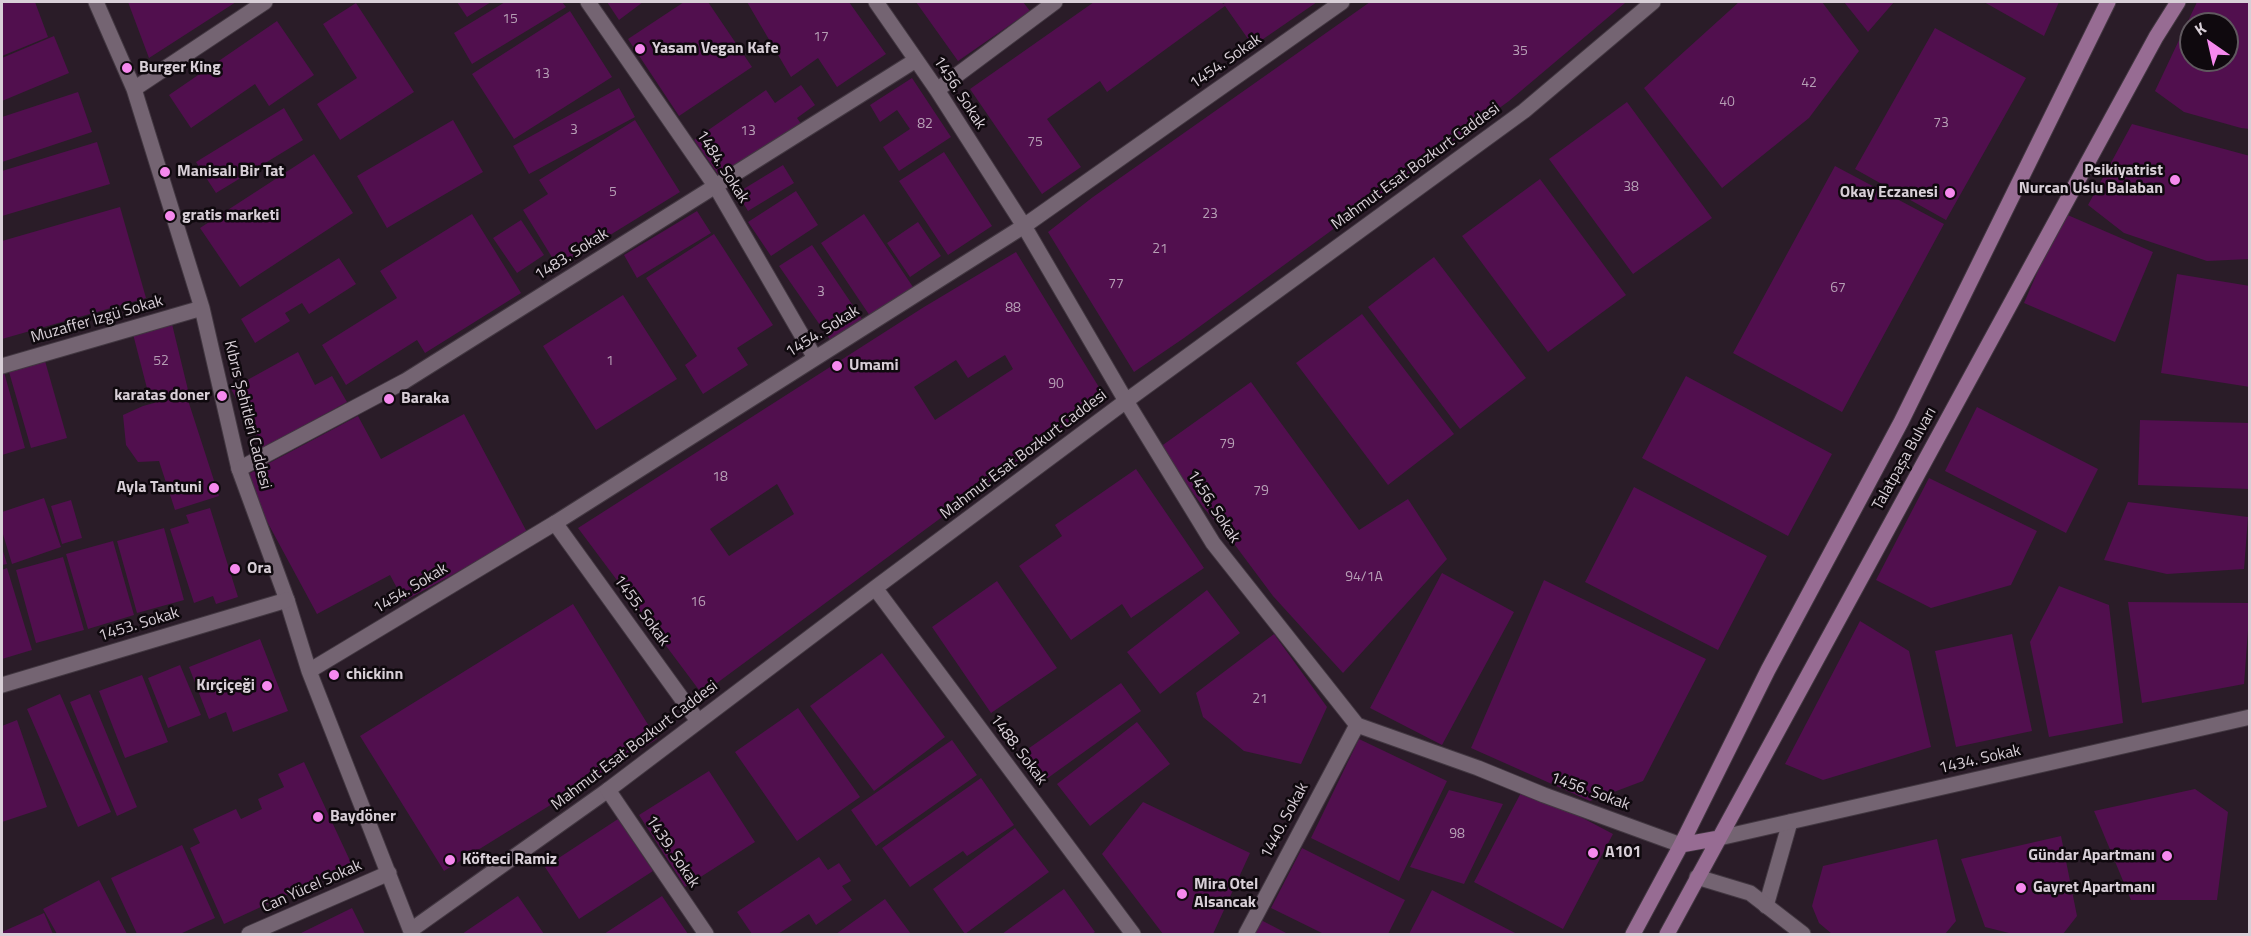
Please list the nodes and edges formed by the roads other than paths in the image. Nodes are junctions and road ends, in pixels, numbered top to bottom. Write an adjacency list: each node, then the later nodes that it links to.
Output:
1 (96, 2): 11 (street, Kıbrıs Şehitleri Caddesi)
2 (265, 2): 11 (street)
3 (588, 2): 13 (street, 1484. Sokak)
4 (876, 2): 10 (street, 1456. Sokak)
5 (1055, 2): 12 (street)
6 (1342, 2): 14 (street, 1454. Sokak)
7 (2108, 2): 31 (main road, Talatpaşa Bulvarı)
8 (2178, 2): 30 (main road, Talatpaşa Bulvarı)
9 (1648, 3): 18 (street, Mahmut Esat Bozkurt Caddesi)
10 (916, 60): 12 (street, 1456. Sokak); 13 (street, 1483. Sokak)
11 (134, 89): 15 (street, Kıbrıs Şehitleri Caddesi)
12 (937, 90): 14 (street, 1456. Sokak)
13 (716, 187): 16 (street, 1484. Sokak); 19 (street, 1483. Sokak)
14 (1024, 226): 16 (street, 1454. Sokak); 18 (street, 1456. Sokak)
15 (202, 308): 17 (street, Muzaffer İzgü Sokak); 19 (street, Kıbrıs Şehitleri Caddesi)
16 (815, 358): 20 (street, 1454. Sokak)
17 (2, 366)
18 (1126, 401): 21 (street, Mahmut Esat Bozkurt Caddesi); 27 (street, 1456. Sokak)
19 (239, 469): 22 (street, Kıbrıs Şehitleri Caddesi)
20 (555, 523): 23 (street, 1454. Sokak); 26 (street, 1455. Sokak)
21 (875, 588): 26 (street, Mahmut Esat Bozkurt Caddesi); 38 (street, 1488. Sokak)
22 (287, 600): 23 (street, Kıbrıs Şehitleri Caddesi); 24 (street, 1453. Sokak)
23 (309, 671): 32 (street, Kıbrıs Şehitleri Caddesi)
24 (2, 685)
25 (2250, 717): 29 (street, 1434. Sokak)
26 (698, 721): 28 (street, Mahmut Esat Bozkurt Caddesi)
27 (1357, 725): 31 (street, 1456. Sokak); 39 (street, 1440. Sokak)
28 (608, 790): 35 (street, Mahmut Esat Bozkurt Caddesi); 37 (street, 1439. Sokak)
29 (1790, 822): 30 (street, 1434. Sokak); 34 (street)
30 (1719, 838): 31 (main road); 33 (main road, Talatpaşa Bulvarı)
31 (1681, 845): 40 (main road, Talatpaşa Bulvarı)
32 (389, 873): 35 (street, Kıbrıs Şehitleri Caddesi); 36 (street, Can Yücel Sokak)
33 (1697, 877): 34 (street); 41 (main road, Talatpaşa Bulvarı)
34 (1766, 906): 42 (street)
35 (412, 932)
36 (249, 934)
37 (706, 934)
38 (1133, 934)
39 (1246, 934)
40 (1633, 934)
41 (1667, 934)
42 (1803, 934)

